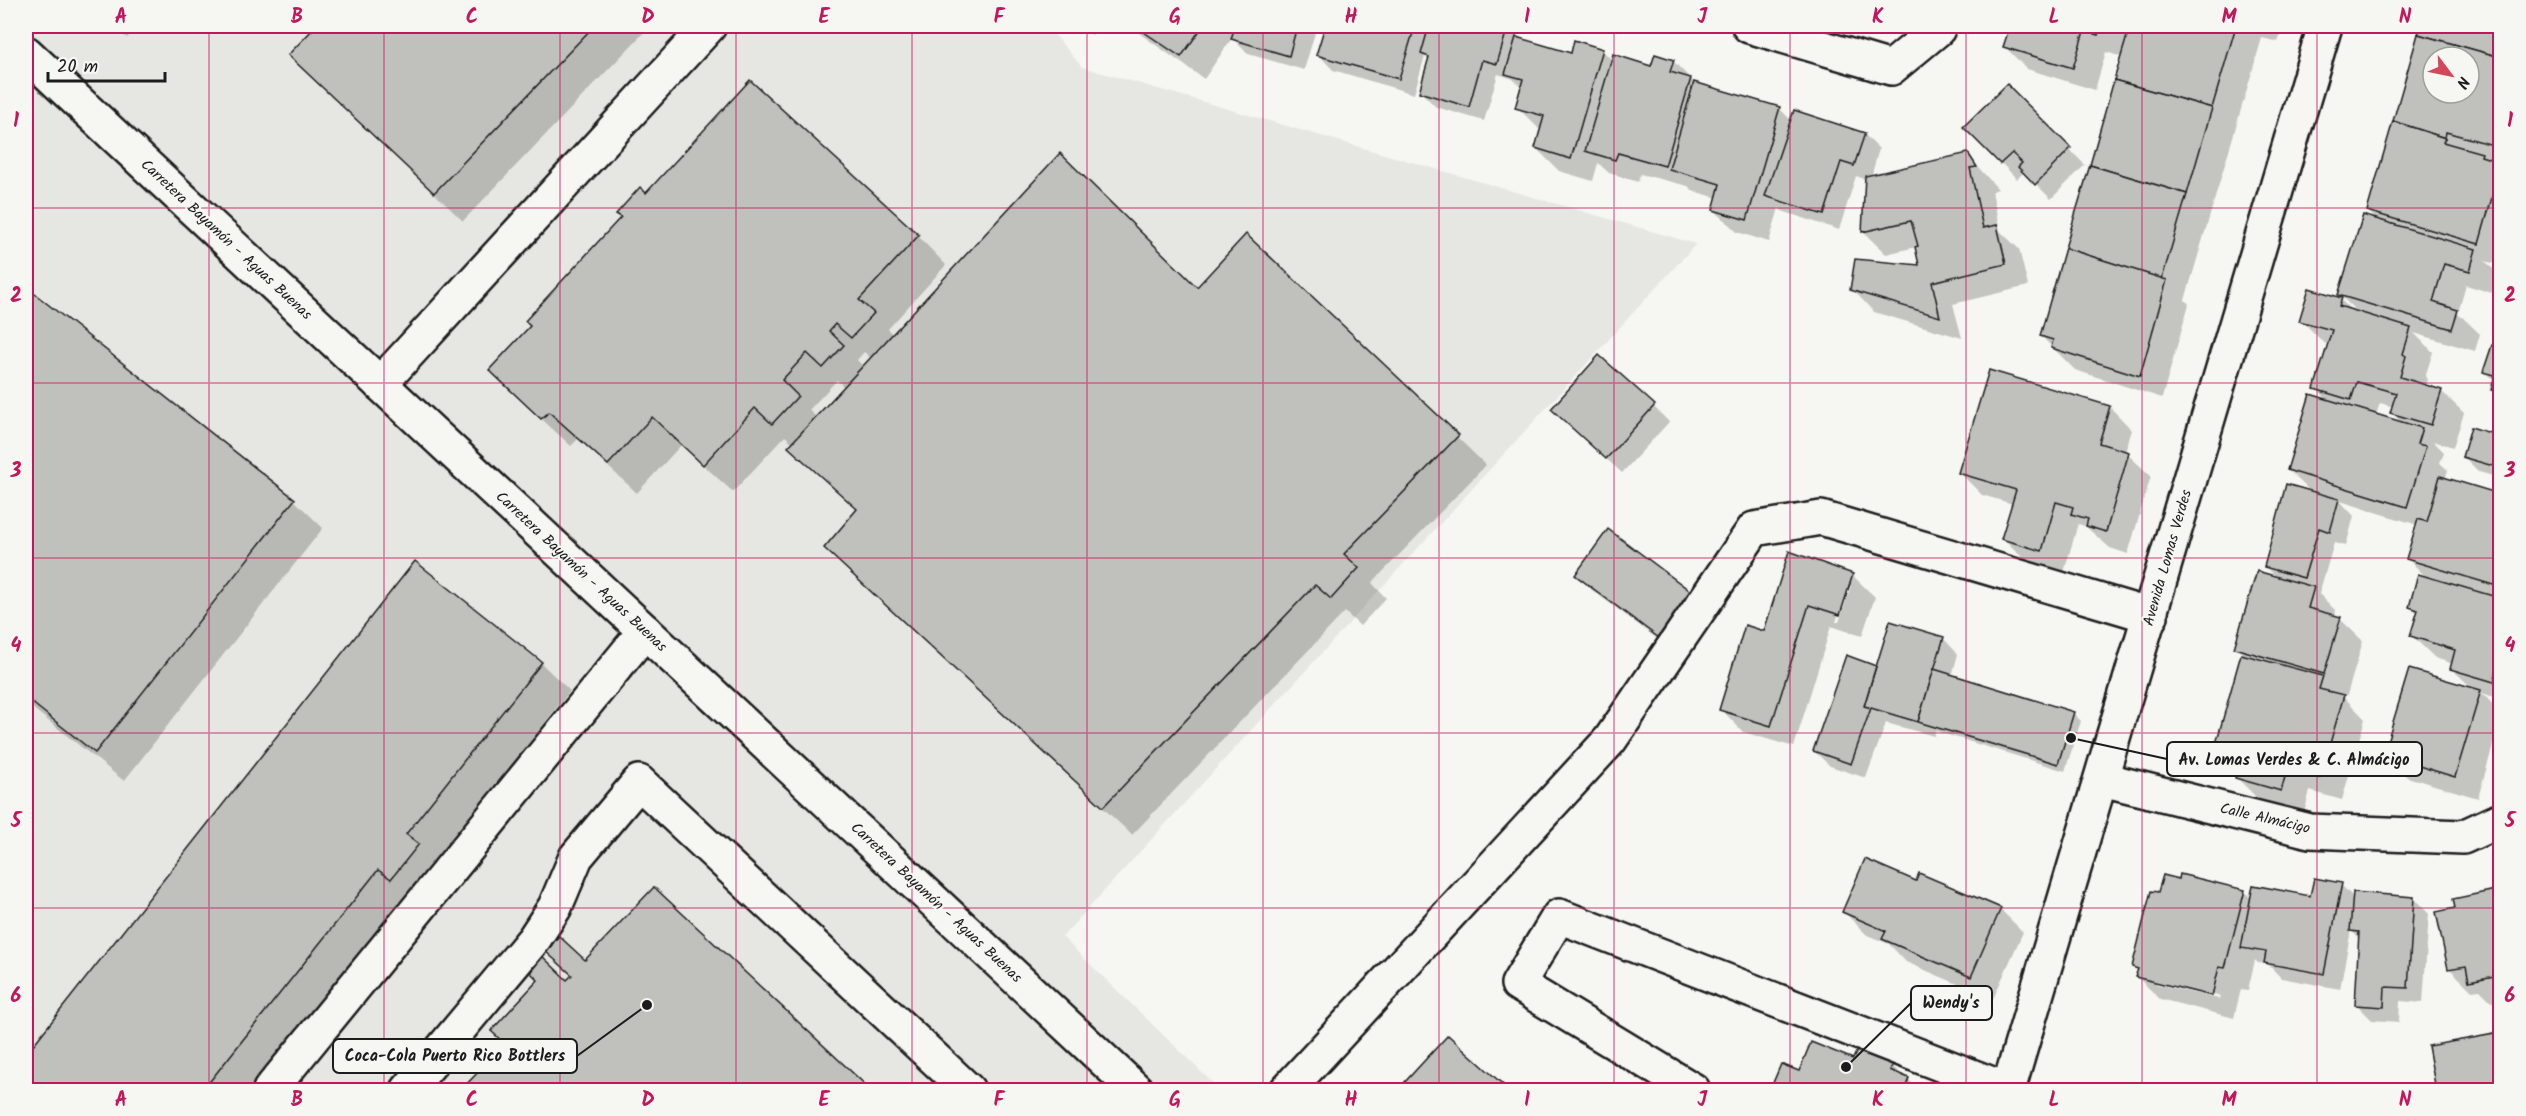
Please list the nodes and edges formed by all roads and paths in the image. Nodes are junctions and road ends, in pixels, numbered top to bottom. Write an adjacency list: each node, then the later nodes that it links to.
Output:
1 (709, 26): 6 (street)
2 (1749, 26): 3 (street)
3 (1939, 26)
4 (2325, 26): 7 (street, Avenida Lomas Verdes)
5 (26, 53): 6 (street, Carretera Bayamón - Aguas Buenas)
6 (380, 384): 8 (street, Carretera Bayamón - Aguas Buenas)
7 (2151, 616): 9 (street, Avenida Lomas Verdes); 15 (street)
8 (645, 631): 11 (street); 14 (street, Carretera Bayamón - Aguas Buenas)
9 (2102, 779): 10 (street, Calle Almácigo); 17 (street, Avenida Lomas Verdes)
10 (2500, 820)
11 (270, 1090)
12 (408, 1090): 13 (street)
13 (968, 1090)
14 (1136, 1090)
15 (1287, 1090)
16 (1693, 1090): 17 (street)
17 (2008, 1090)

